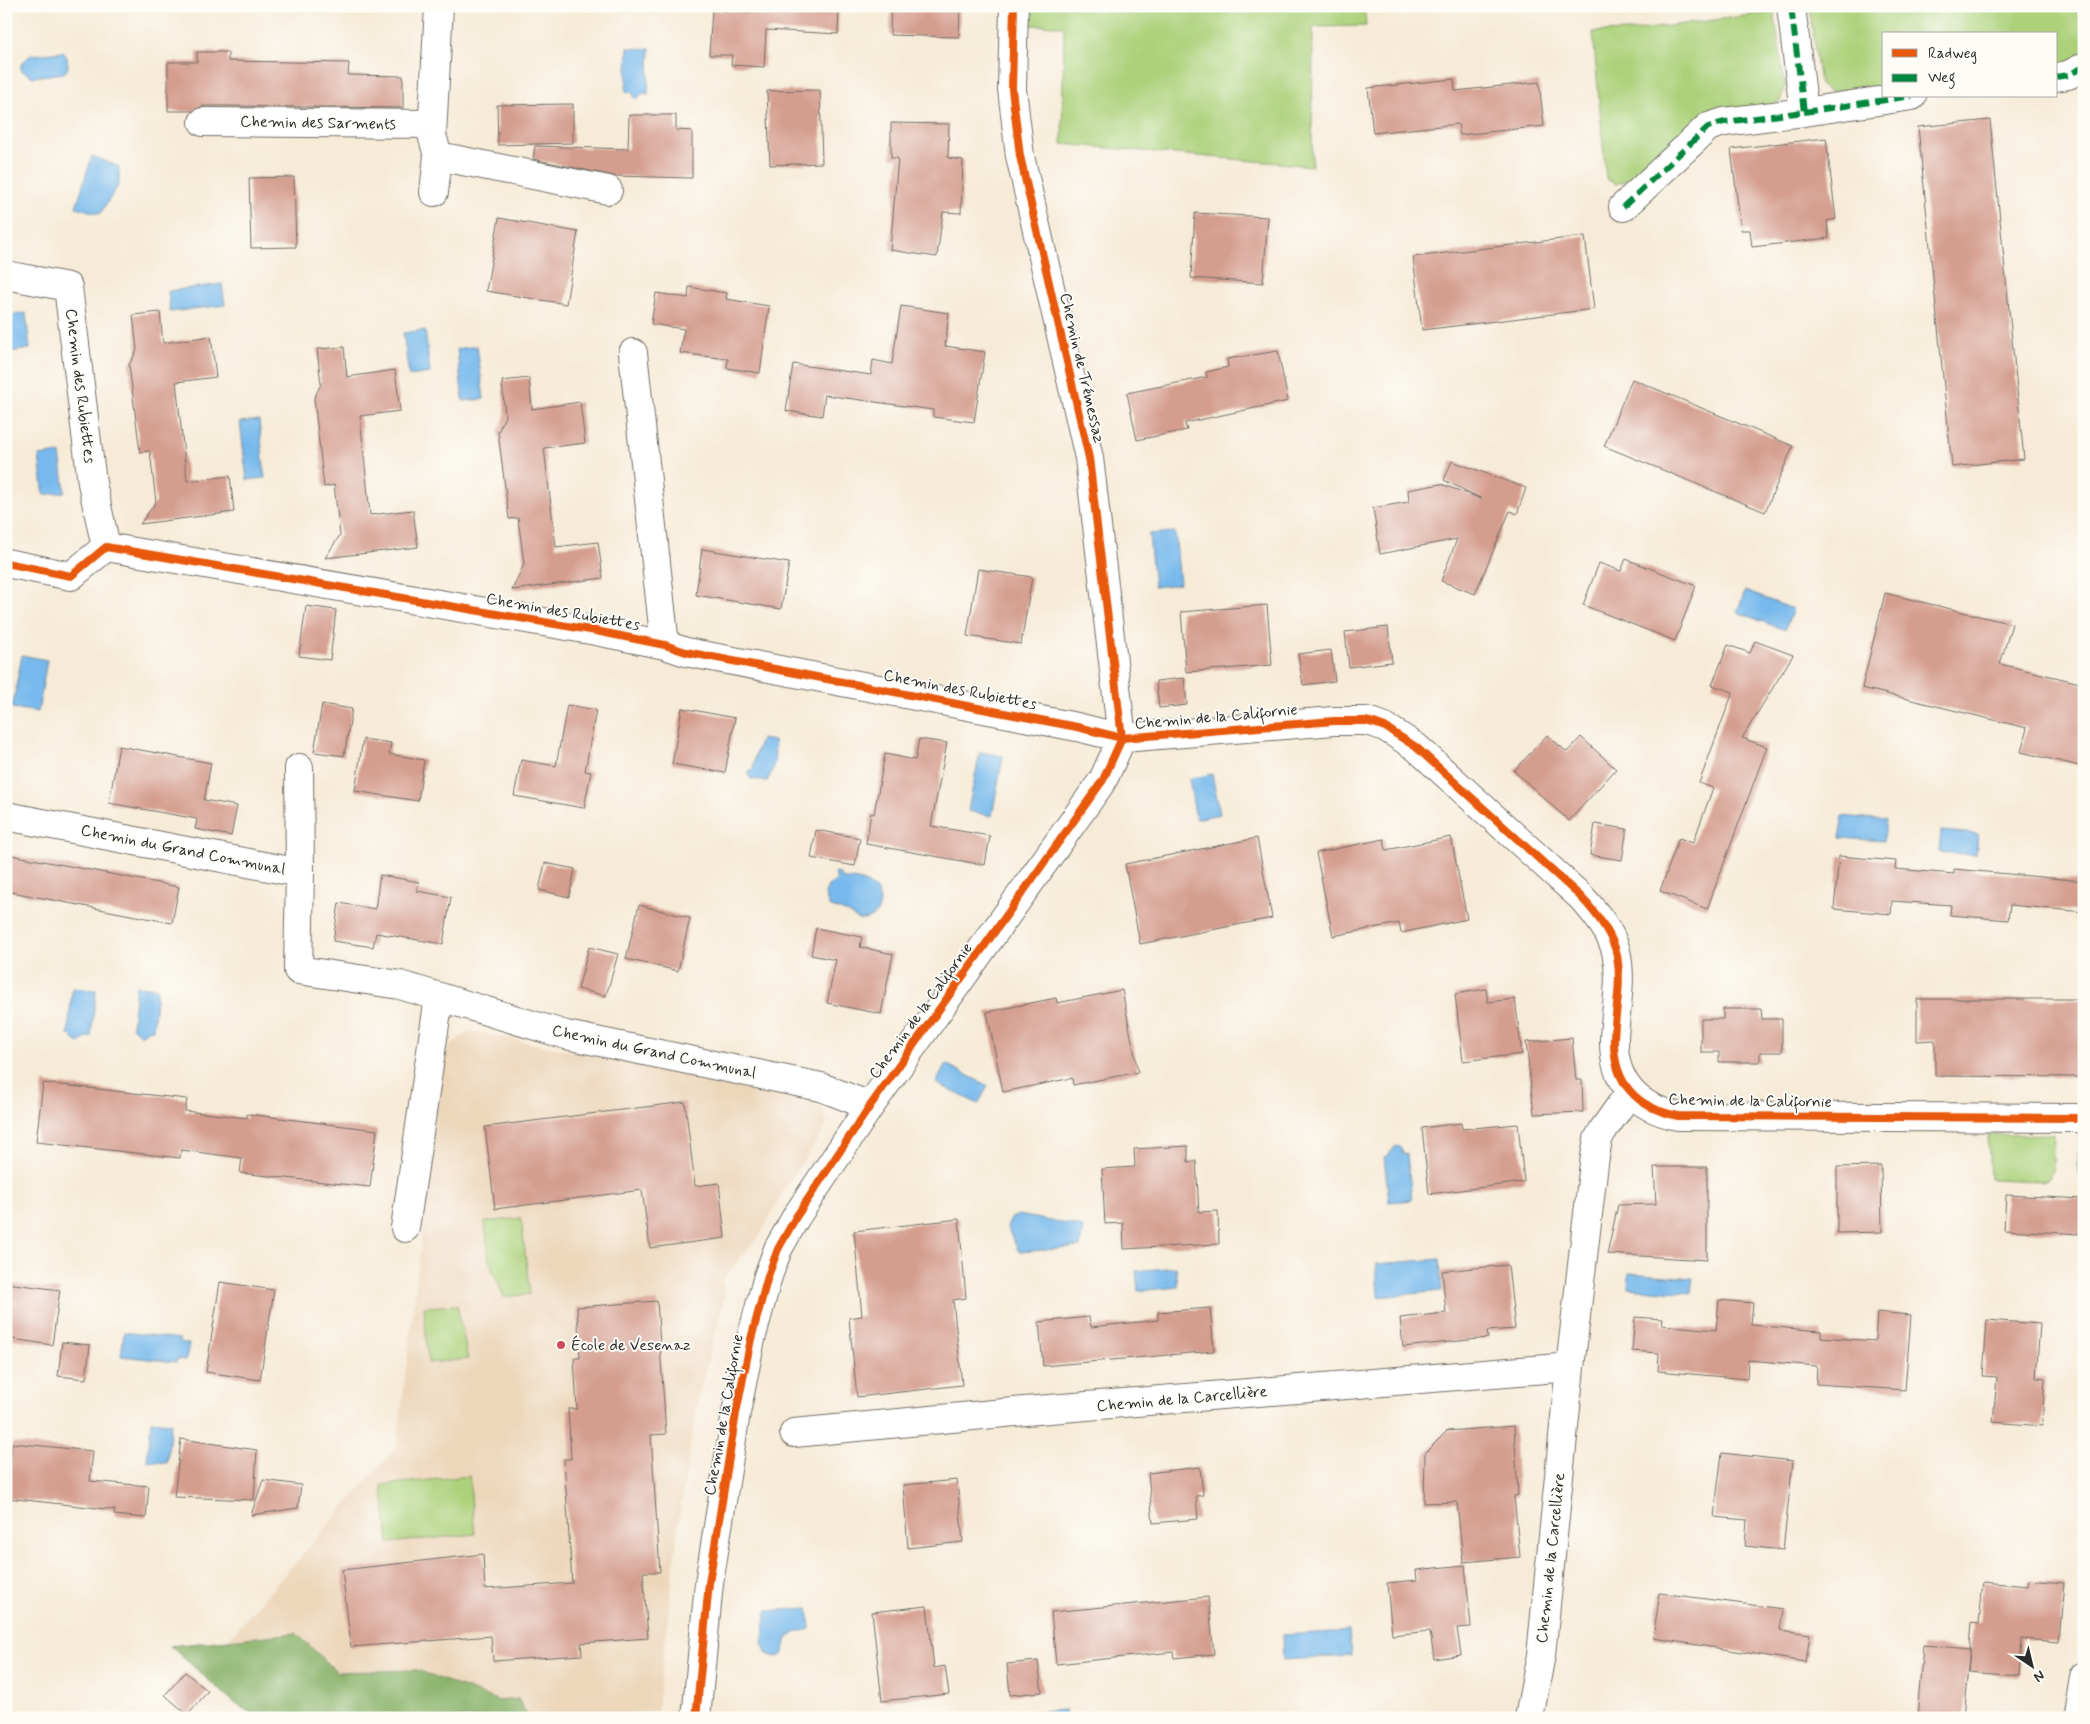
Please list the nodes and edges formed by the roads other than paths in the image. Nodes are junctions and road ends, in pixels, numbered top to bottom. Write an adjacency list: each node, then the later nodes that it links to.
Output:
1 (439, 6): 9 (street)
2 (1014, 6): 19 (street, Chemin de Trémessaz)
3 (1792, 6): 7 (street)
4 (2084, 67): 5 (street)
5 (2058, 77)
6 (1898, 98): 7 (street)
7 (1804, 112): 13 (street)
8 (203, 122): 9 (street, Chemin des Sarments)
9 (432, 124): 10 (street)
10 (438, 156): 11 (street); 12 (street)
11 (608, 190)
12 (434, 192)
13 (1623, 206)
14 (6, 275): 16 (street, Chemin des Rubiettes)
15 (633, 353): 18 (street, Chemin des Rubiettes)
16 (106, 547): 17 (street); 18 (street, Chemin des Rubiettes)
17 (6, 563)
18 (665, 645): 19 (street, Chemin des Rubiettes)
19 (1122, 738): 24 (street, Chemin de la Californie); 25 (street, Chemin de la Californie)
20 (299, 768): 22 (street)
21 (6, 816): 22 (street, Chemin du Grand Communal)
22 (300, 873): 23 (street, Chemin du Grand Communal)
23 (439, 996): 25 (street, Chemin du Grand Communal); 27 (street)
24 (1630, 1092): 26 (street, Chemin de la Californie); 28 (street, Chemin de la Carcellière)
25 (870, 1106): 31 (street, Chemin de la Californie)
26 (2084, 1118)
27 (405, 1228)
28 (1570, 1367): 29 (street, Chemin de la Carcellière); 32 (street, Chemin de la Carcellière)
29 (794, 1433)
30 (2084, 1676): 33 (street)
31 (696, 1718)
32 (1529, 1718)
33 (2077, 1718)

